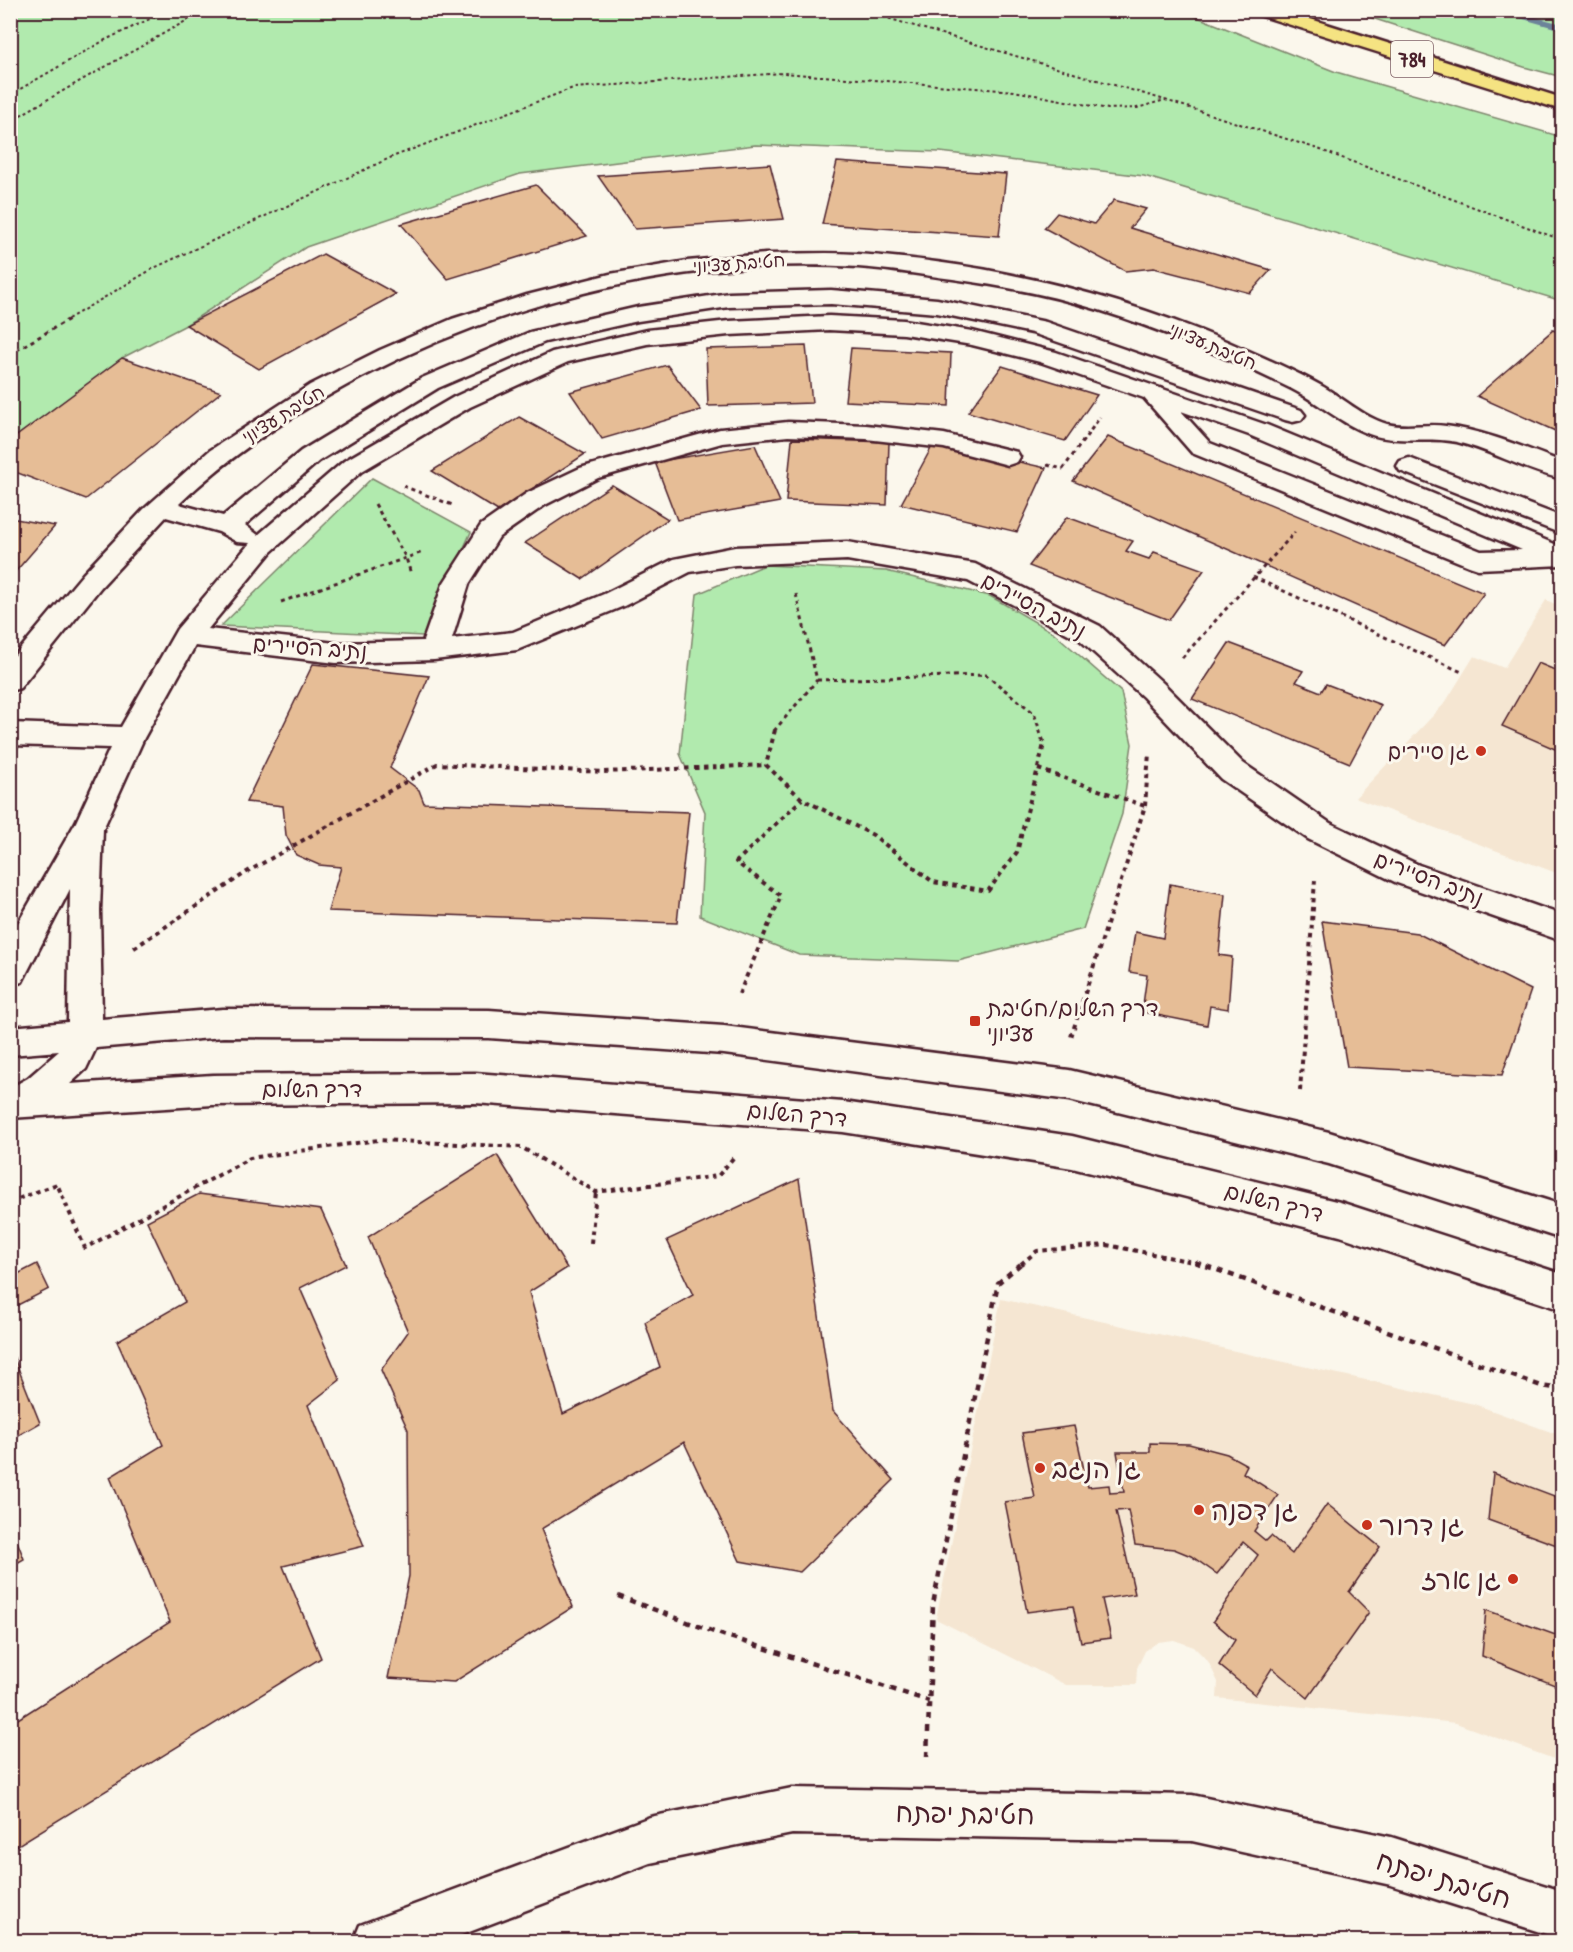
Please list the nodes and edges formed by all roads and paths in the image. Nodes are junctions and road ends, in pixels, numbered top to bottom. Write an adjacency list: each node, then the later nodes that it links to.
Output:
1 (169, 10): 5 (path)
2 (205, 10): 8 (path)
3 (860, 10): 6 (path)
4 (1262, 10): 7 (main road, 784)
5 (10, 95)
6 (1165, 100): 9 (path); 10 (path)
7 (1563, 104)
8 (10, 121)
9 (1563, 240)
10 (10, 354)
11 (1151, 392): 15 (street); 19 (street); 22 (street)
12 (1102, 414): 18 (path)
13 (1293, 415): 14 (street, חטיבת עציוני); 15 (street, חטיבת עציוני); 25 (street, חטיבת עציוני)
14 (1348, 415): 16 (street, חטיבת עציוני); 23 (street, חטיבת עציוני)
15 (1258, 430): 21 (street)
16 (1383, 431): 20 (street, חטיבת עציוני); 21 (street, חטיבת עציוני)
17 (1008, 457): 24 (street)
18 (1067, 464)
19 (353, 466): 24 (path); 27 (street); 30 (path)
20 (1563, 471)
21 (1407, 478): 26 (street); 29 (street)
22 (1326, 498): 29 (street); 31 (path)
23 (163, 508): 25 (street); 37 (street, חטיבת עציוני)
24 (500, 524): 30 (path); 34 (street)
25 (228, 526): 27 (street)
26 (1563, 526)
27 (262, 546): 33 (street)
28 (785, 552): 34 (street, נתיב הסיירים); 36 (path); 38 (street, נתיב הסיירים)
29 (1563, 557)
30 (406, 558): 32 (path); 34 (path)
31 (1253, 577): 35 (path); 38 (path)
32 (275, 604)
33 (187, 636): 34 (street, נתיב הסיירים); 40 (street)
34 (434, 650)
35 (1464, 673)
36 (817, 680): 41 (path); 42 (path)
37 (10, 681)
38 (1153, 690): 45 (street, נתיב הסיירים)
39 (10, 734): 40 (street)
40 (129, 738): 44 (street)
41 (766, 765): 43 (path); 47 (path)
42 (1038, 769): 43 (path); 49 (path)
43 (802, 799): 51 (path)
44 (90, 824): 47 (street); 48 (street)
45 (1319, 831): 46 (street, נתיב הסיירים); 54 (path)
46 (1563, 928)
47 (83, 967): 50 (street)
48 (10, 972)
49 (1078, 1013)
50 (85, 1035): 51 (street); 52 (street); 53 (street)
51 (724, 1040): 54 (street)
52 (10, 1041)
53 (12, 1103): 60 (street, דרך השלום)
54 (1297, 1140): 58 (street)
55 (718, 1176): 56 (path)
56 (596, 1192): 57 (path); 59 (path)
57 (10, 1202)
58 (1563, 1221)
59 (591, 1243)
60 (1563, 1292)
61 (1563, 1389): 63 (path)
62 (618, 1596): 63 (path)
63 (929, 1701): 64 (path)
64 (925, 1812): 65 (street, חטיבת יפתח); 66 (street, חטיבת יפתח)
65 (1563, 1915)
66 (377, 1941)

